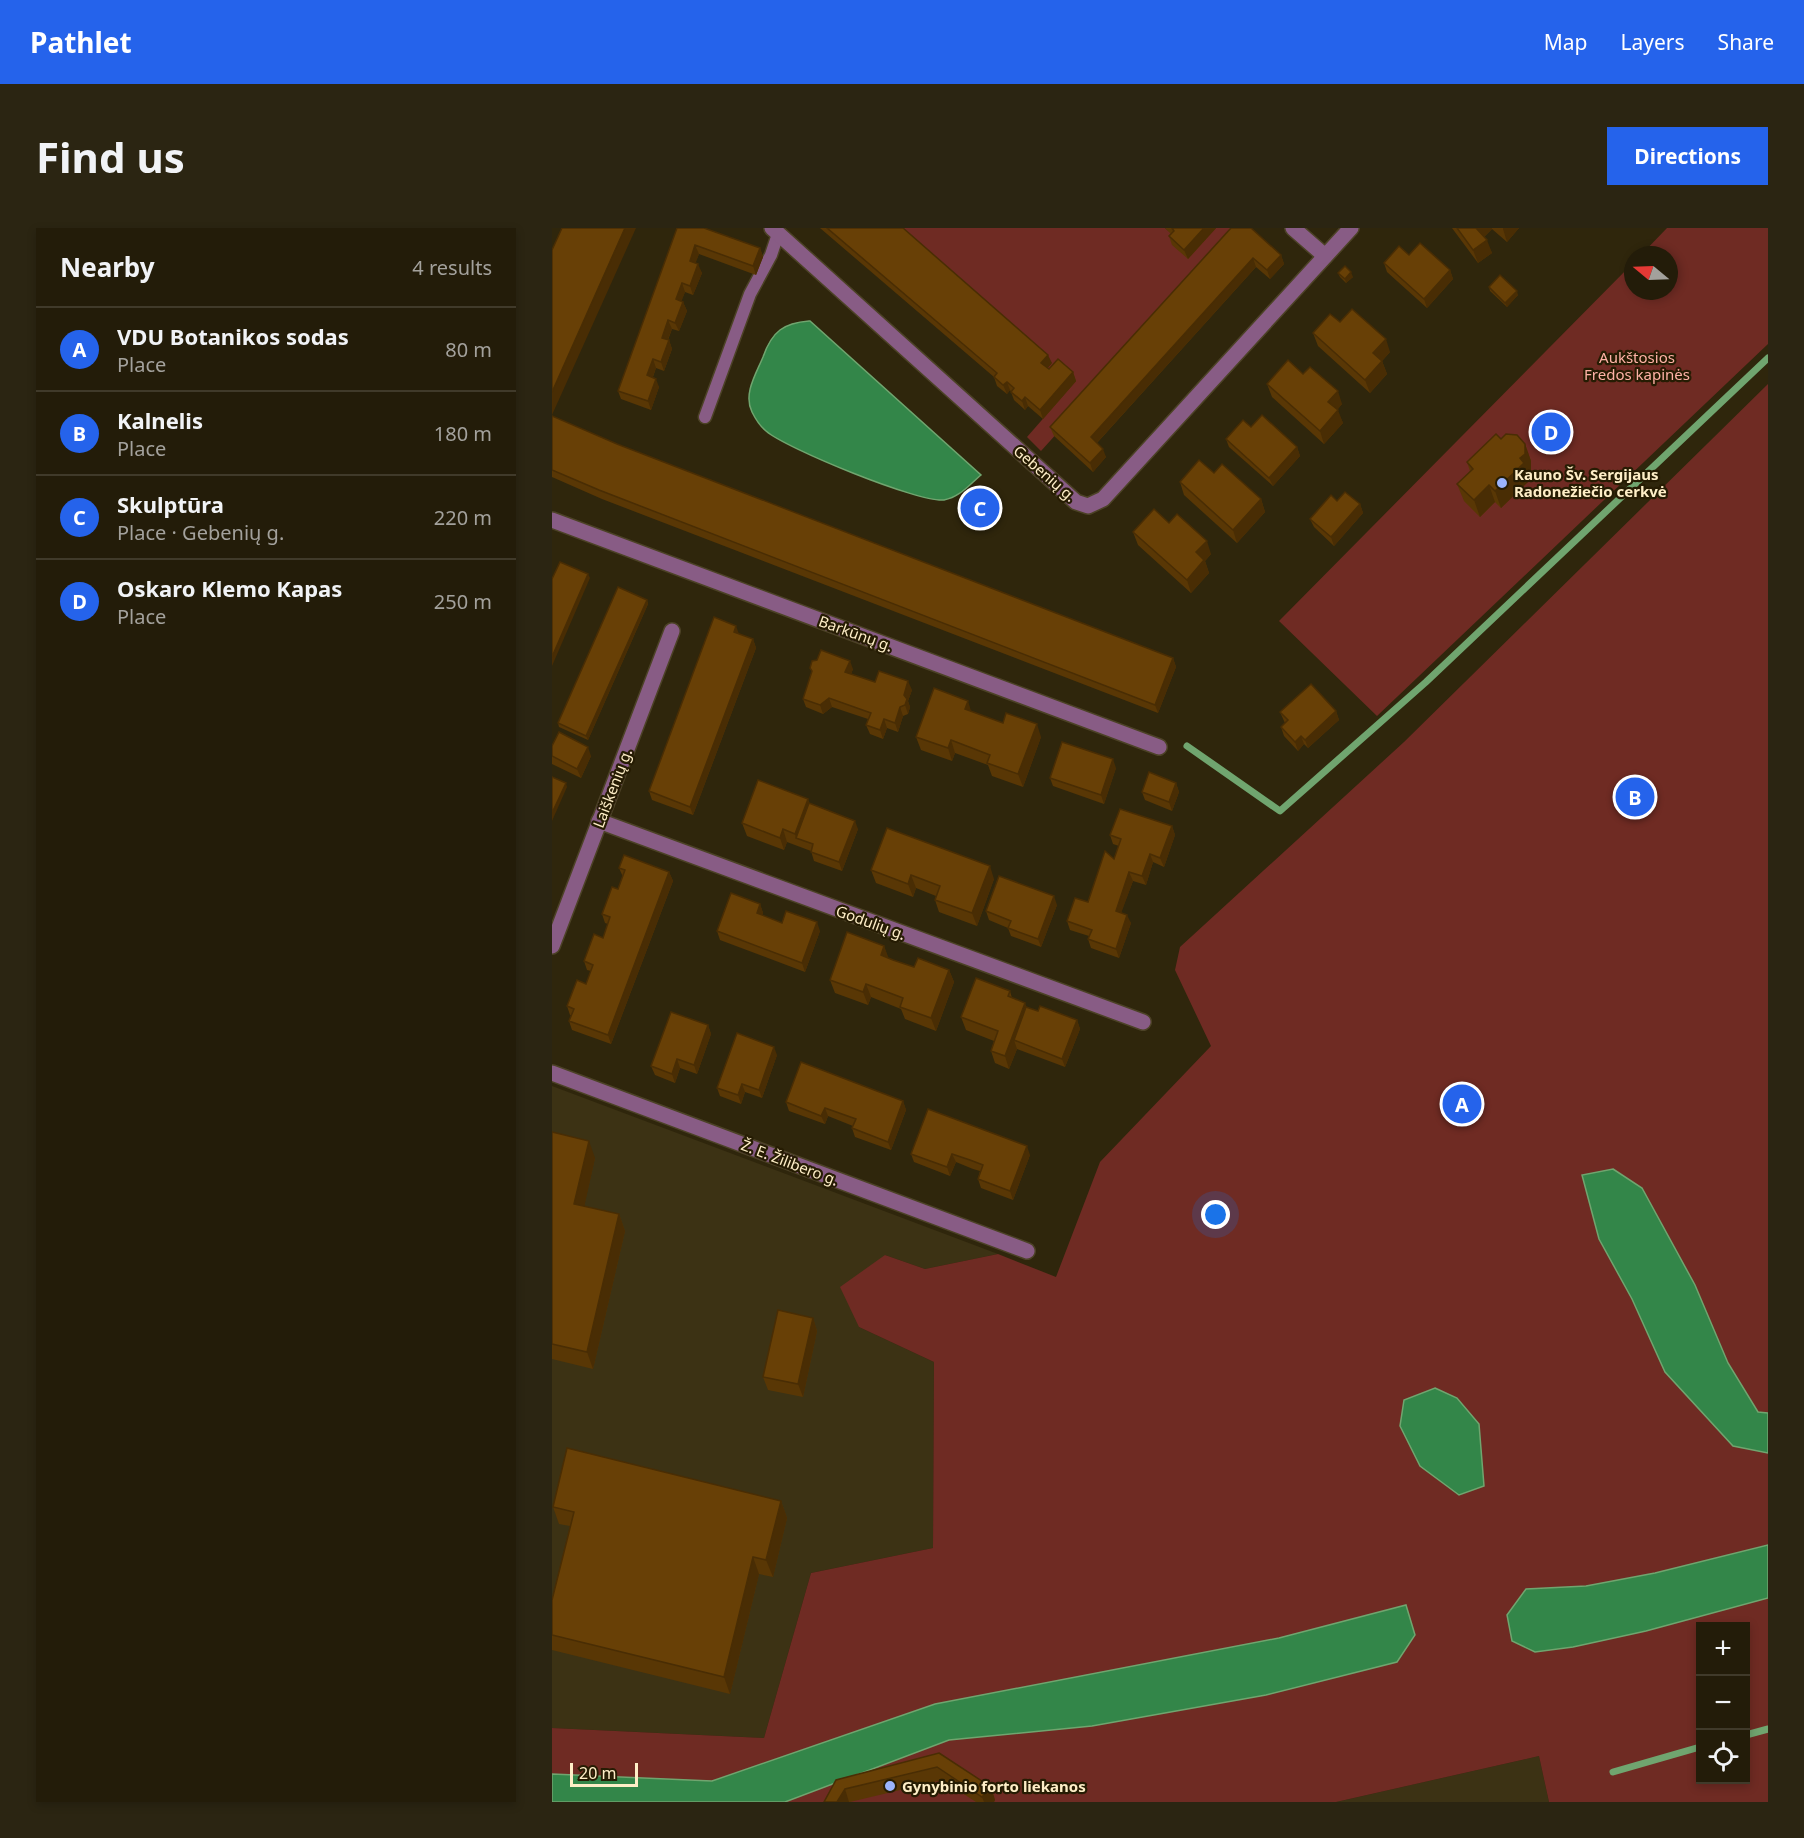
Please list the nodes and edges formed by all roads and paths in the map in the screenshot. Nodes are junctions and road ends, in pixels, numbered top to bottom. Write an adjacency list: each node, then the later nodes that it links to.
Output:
1 (1293, 228): 4 (street)
2 (1351, 228): 4 (street, Gebenių g.)
3 (775, 231): 4 (street, Gebenių g.); 5 (lane)
4 (1325, 256)
5 (705, 417)
6 (552, 520): 8 (street, Barkūnų g.)
7 (672, 631): 9 (street, Laiškenių g.)
8 (1159, 747)
9 (599, 821): 10 (street, Laiškenių g.); 11 (street, Godulių g.)
10 (552, 946)
11 (1143, 1022)
12 (552, 1073): 13 (street, Ž. E. Žilibero g.)
13 (1027, 1251)

